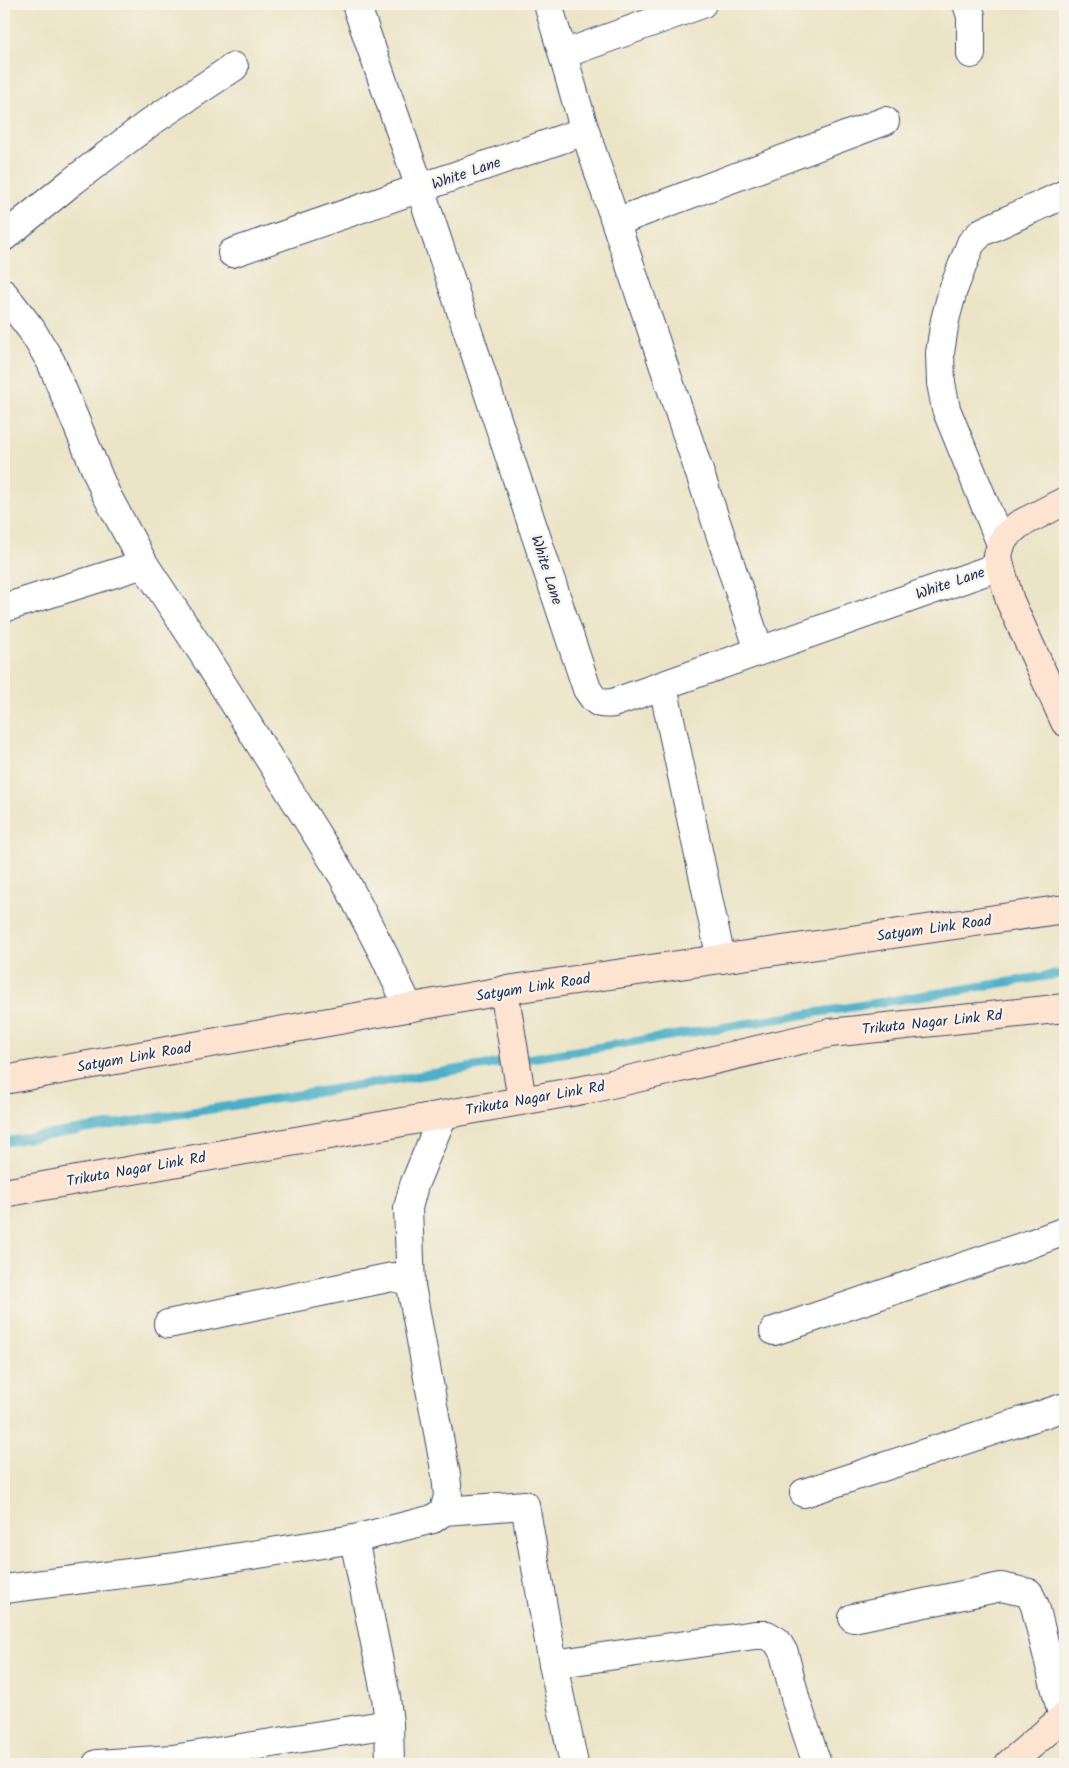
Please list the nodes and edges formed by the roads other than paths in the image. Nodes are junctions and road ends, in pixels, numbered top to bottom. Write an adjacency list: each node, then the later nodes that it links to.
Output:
1 (356, 4): 10 (street)
2 (548, 4): 5 (street)
3 (702, 4): 5 (street)
4 (967, 4): 6 (street)
5 (564, 54): 9 (street)
6 (971, 54)
7 (234, 68): 13 (street)
8 (885, 121): 12 (street)
9 (585, 131): 10 (street, White Lane); 12 (street)
10 (420, 188): 14 (street); 21 (street, White Lane)
11 (1065, 194): 17 (street)
12 (616, 222): 20 (street)
13 (4, 237)
14 (232, 253)
15 (4, 294): 18 (street)
16 (1065, 500): 17 (main road)
17 (1001, 555): 20 (street, White Lane); 22 (main road)
18 (144, 564): 19 (street); 26 (street)
19 (4, 608)
20 (759, 650): 21 (street, White Lane)
21 (663, 686): 24 (street)
22 (1065, 722)
23 (1065, 909): 24 (main road, Satyam Link Road)
24 (721, 959): 25 (main road, Satyam Link Road)
25 (506, 1003): 26 (main road, Satyam Link Road); 29 (main road)
26 (409, 1008): 28 (main road, Satyam Link Road)
27 (1065, 1008): 29 (main road, Trikuta Nagar Link Rd)
28 (4, 1080)
29 (522, 1100): 30 (main road, Trikuta Nagar Link Rd)
30 (443, 1115): 31 (main road, Trikuta Nagar Link Rd); 33 (street)
31 (4, 1193)
32 (1065, 1231): 35 (street)
33 (411, 1286): 34 (street); 38 (street)
34 (168, 1324)
35 (774, 1331)
36 (1065, 1407): 37 (street)
37 (804, 1493)
38 (444, 1510): 39 (street); 42 (street)
39 (354, 1539): 40 (street); 44 (street)
40 (4, 1589)
41 (854, 1618): 43 (street)
42 (553, 1664): 48 (street); 49 (street)
43 (1064, 1717): 50 (main road)
44 (389, 1724): 45 (street); 47 (street)
45 (173, 1762): 46 (street)
46 (97, 1764)
47 (390, 1764)
48 (574, 1764)
49 (817, 1764)
50 (1009, 1764)

